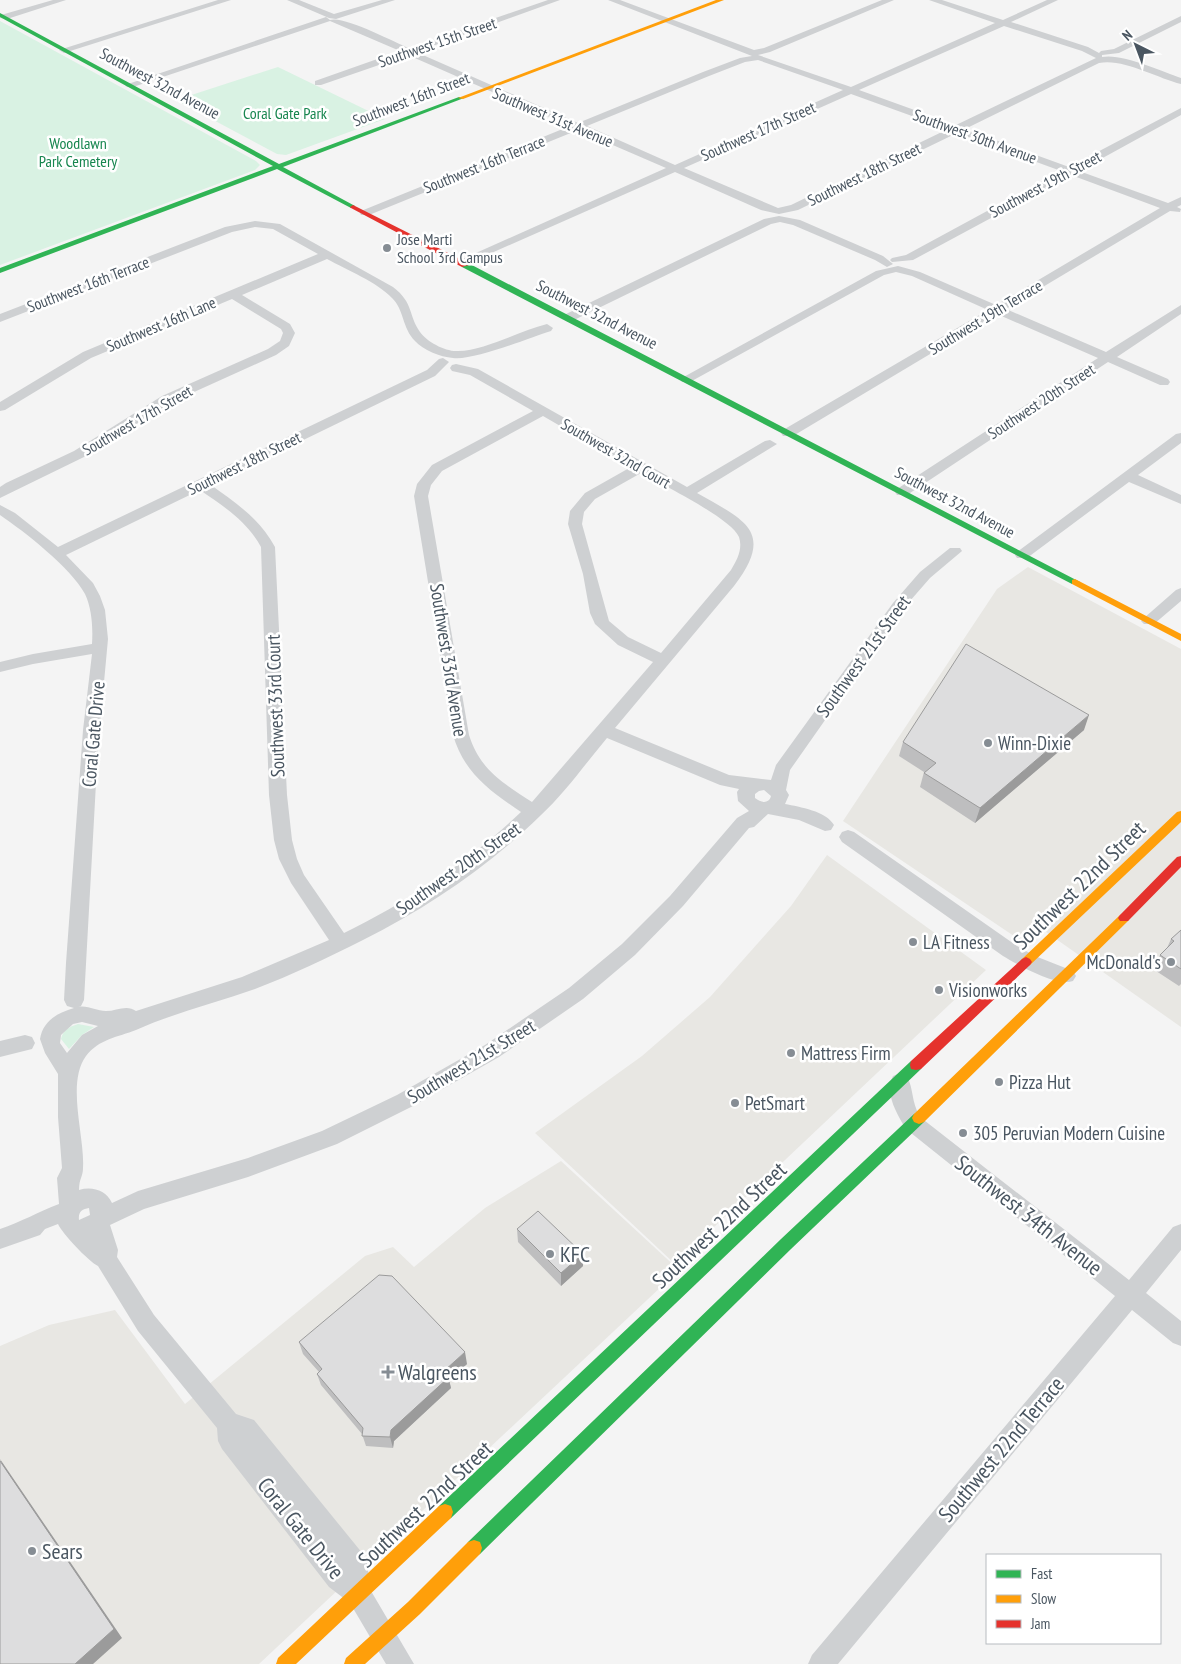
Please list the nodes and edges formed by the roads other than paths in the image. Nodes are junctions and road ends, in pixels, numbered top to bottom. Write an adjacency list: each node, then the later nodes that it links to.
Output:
1 (62, 0): 11 (street)
2 (227, 0): 16 (street)
3 (291, 0): 12 (street, Southwest 31st Avenue)
4 (391, 0): 12 (street)
5 (556, 0): 17 (street, Southwest 15th Street)
6 (612, 0): 14 (street, Southwest 30th Avenue)
7 (721, 0): 14 (street, Southwest 16th Street)
8 (890, 0): 18 (street, Southwest 16th Terrace)
9 (933, 0): 15 (street)
10 (1054, 0): 15 (street, Southwest 17th Street)
11 (2, 15): 16 (street, Southwest 32nd Avenue)
12 (333, 19): 17 (street, Southwest 31st Avenue); 22 (street)
13 (1181, 19): 19 (street, Southwest 18th Street)
14 (665, 21): 18 (street, Southwest 30th Avenue); 23 (street, Southwest 16th Street)
15 (1003, 23): 19 (street); 24 (street, Southwest 17th Street)
16 (64, 50): 22 (street, Southwest 32nd Avenue)
17 (407, 52): 21 (street, Southwest 15th Street); 23 (street, Southwest 31st Avenue)
18 (754, 55): 24 (street, Southwest 30th Avenue); 26 (street, Southwest 16th Terrace)
19 (1105, 56): 20 (street); 27 (street, Southwest 18th Street)
20 (1181, 80)
21 (318, 83)
22 (130, 85): 28 (street, Southwest 32nd Avenue)
23 (487, 88): 26 (street, Southwest 31st Avenue); 28 (street, Southwest 16th Street)
24 (850, 90): 27 (street, Southwest 30th Avenue); 29 (street, Southwest 17th Street)
25 (1181, 111): 30 (street, Southwest 19th Street)
26 (577, 127): 29 (street, Southwest 31st Avenue); 34 (street, Southwest 16th Terrace)
27 (956, 129): 30 (street, Southwest 30th Avenue); 35 (street, Southwest 18th Street)
28 (278, 167): 34 (street, Southwest 32nd Avenue); 40 (street, Southwest 16th Street)
29 (673, 169): 35 (street, Southwest 31st Avenue); 38 (street, Southwest 17th Street)
30 (1070, 171): 32 (street, Southwest 30th Avenue); 39 (street, Southwest 19th Street)
31 (1181, 200): 32 (street, Southwest 19th Terrace)
32 (1169, 208): 33 (street, Southwest 30th Avenue); 42 (street, Southwest 19th Terrace)
33 (1181, 212)
34 (365, 213): 38 (street, Southwest 32nd Avenue)
35 (780, 215): 39 (street, Southwest 31st Avenue); 45 (street, Southwest 18th Street)
36 (261, 224): 37 (street, Southwest 32nd Court); 44 (street, Southwest 16th Terrace)
37 (329, 254): 41 (street, Southwest 16th Lane); 48 (street, Southwest 32nd Court)
38 (462, 263): 45 (street, Southwest 32nd Avenue)
39 (894, 264): 42 (street, Southwest 31st Avenue); 49 (street, Southwest 19th Street)
40 (0, 271)
41 (233, 294): 51 (street, Southwest 16th Lane); 61 (street, Southwest 17th Street)
42 (997, 309): 47 (street, Southwest 31st Avenue); 53 (street, Southwest 19th Terrace)
43 (1181, 309): 47 (street, Southwest 20th Street)
44 (0, 318)
45 (568, 318): 49 (street, Southwest 32nd Avenue)
46 (547, 328): 48 (street, Southwest 18th Street)
47 (1108, 357): 50 (street, Southwest 31st Avenue); 59 (street, Southwest 20th Street)
48 (457, 362): 52 (street, Southwest 32nd Court); 58 (street, Southwest 18th Street)
49 (686, 379): 53 (street, Southwest 32nd Avenue)
50 (1164, 382)
51 (0, 407)
52 (543, 412): 56 (street, Southwest 32nd Court); 75 (street, Southwest 33rd Avenue)
53 (788, 433): 59 (street, Southwest 32nd Avenue)
54 (1181, 437): 57 (street)
55 (770, 444): 60 (street)
56 (641, 467): 60 (street, Southwest 32nd Court); 71 (street)
57 (1128, 476): 62 (street); 66 (street)
58 (200, 484): 65 (street, Southwest 18th Street); 80 (street, Southwest 33rd Court)
59 (902, 492): 66 (street, Southwest 32nd Avenue)
60 (687, 493): 63 (street, Southwest 32nd Court)
61 (2, 498): 65 (street, Coral Gate Drive)
62 (1181, 500)
63 (748, 543): 71 (street, Southwest 20th Street)
64 (955, 550): 74 (street, Southwest 21st Street)
65 (56, 554): 70 (street, Coral Gate Drive)
66 (1022, 555): 68 (street, Southwest 32nd Avenue)
67 (1181, 593): 68 (street)
68 (1149, 621): 69 (street, Southwest 32nd Avenue)
69 (1181, 638)
70 (99, 648): 72 (street); 83 (street, Coral Gate Drive)
71 (664, 661): 73 (street, Southwest 20th Street)
72 (0, 667)
73 (604, 730): 74 (street); 75 (street, Southwest 20th Street)
74 (762, 796): 77 (street); 91 (street, Southwest 21st Street)
75 (534, 812): 80 (street, Southwest 20th Street)
76 (1181, 815): 81 (street, Southwest 22nd Street)
77 (825, 825)
78 (848, 837): 81 (street)
79 (1181, 860): 82 (street)
80 (340, 942): 84 (street, Southwest 20th Street)
81 (1028, 961): 82 (street); 88 (street, Southwest 22nd Street)
82 (1066, 976): 89 (street)
83 (74, 1000)
84 (141, 1017): 87 (street, Southwest 20th Street); 87 (street, Southwest 20th Street)
85 (25, 1043): 86 (street)
86 (0, 1049)
87 (68, 1070): 90 (street, Coral Gate Drive)
88 (900, 1082): 89 (street, Southwest 34th Avenue); 98 (street, Southwest 22nd Street)
89 (913, 1124): 96 (street, Southwest 34th Avenue); 99 (street)
90 (73, 1170): 91 (street, Coral Gate Drive); 92 (street, Coral Gate Drive)
91 (98, 1210): 92 (street); 92 (street); 95 (street, Coral Gate Drive)
92 (72, 1219): 94 (street); 95 (street, Coral Gate Drive)
93 (1181, 1234): 96 (street, Southwest 22nd Terrace)
94 (0, 1239)
95 (106, 1259): 98 (street, Coral Gate Drive)
96 (1130, 1295): 97 (street, Southwest 34th Avenue); 103 (street, Southwest 22nd Terrace)
97 (1181, 1335)
98 (359, 1594): 99 (street); 100 (street, Southwest 22nd Street)
99 (382, 1637): 101 (street); 102 (street)
100 (284, 1664)
101 (352, 1664)
102 (401, 1664)
103 (821, 1664)

